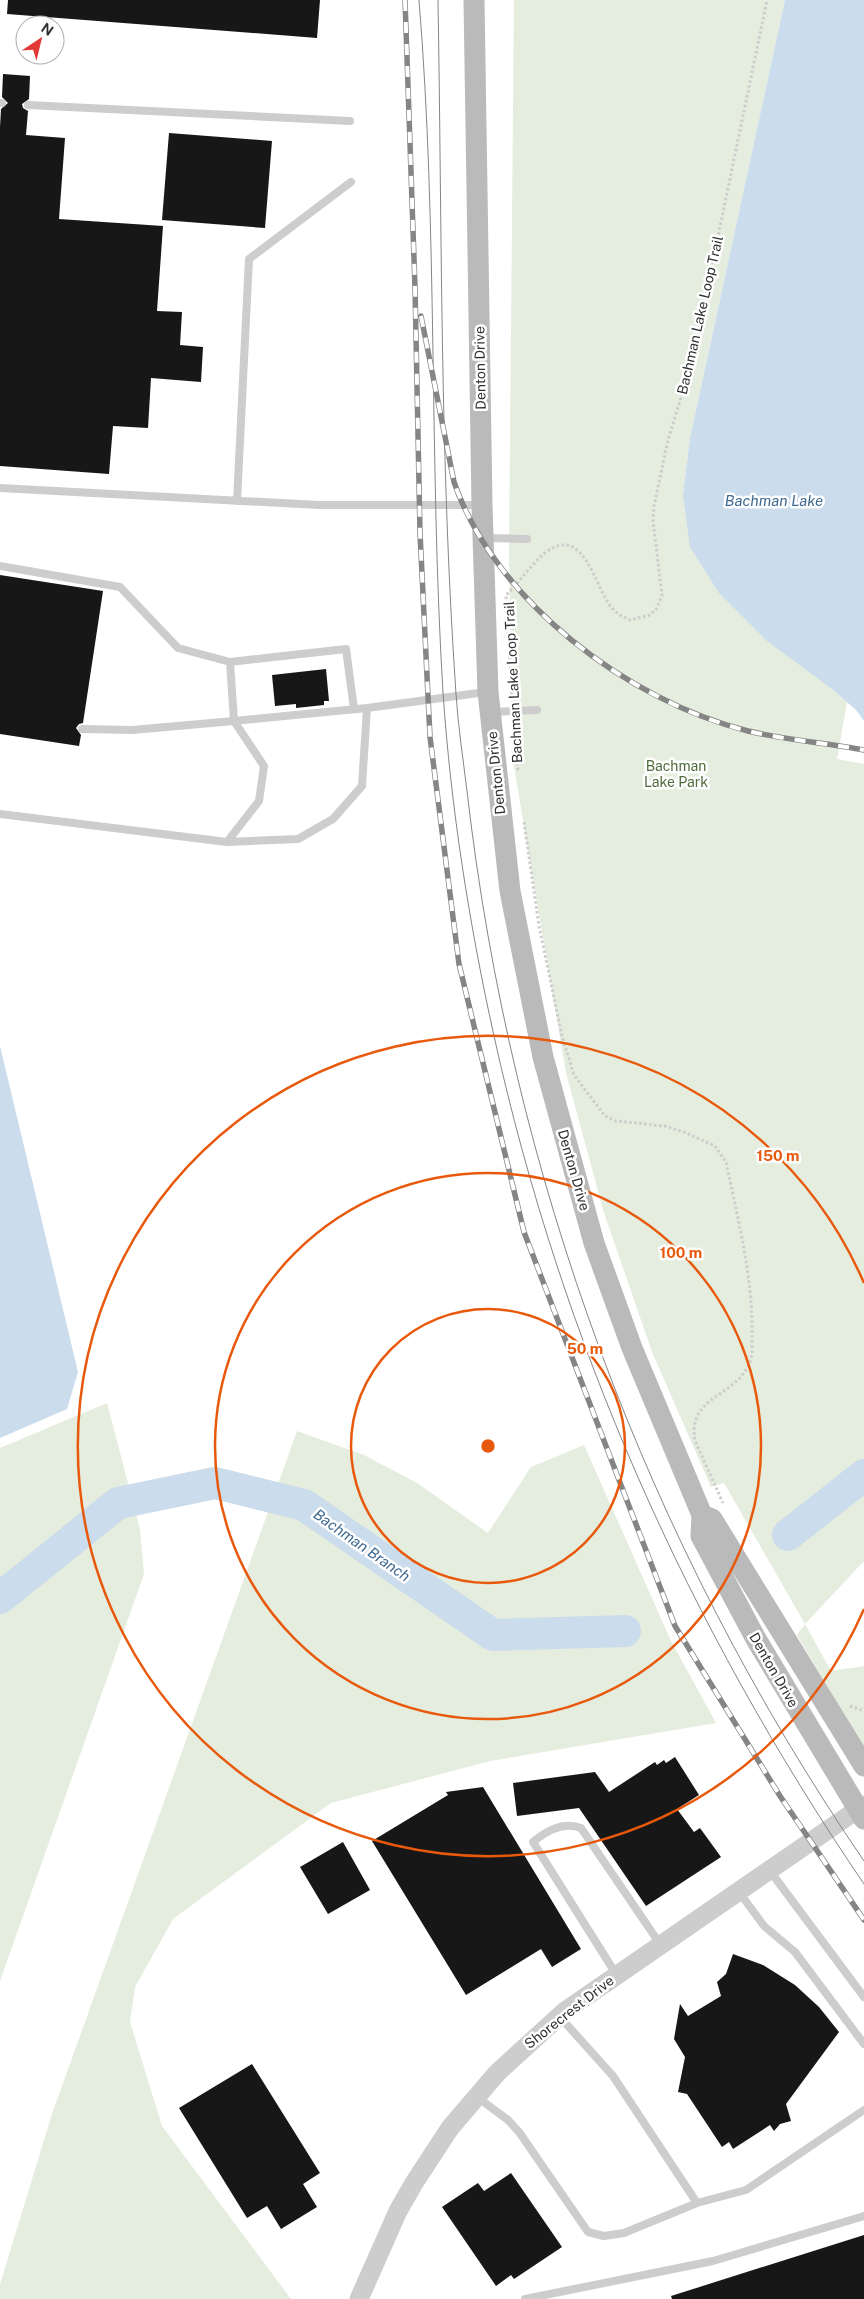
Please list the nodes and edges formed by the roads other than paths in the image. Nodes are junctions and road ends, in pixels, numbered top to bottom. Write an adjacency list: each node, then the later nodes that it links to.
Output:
1 (474, 0): 7 (main road, Denton Drive)
2 (28, 105): 3 (lane)
3 (350, 121)
4 (351, 182): 6 (lane)
5 (0, 488): 6 (lane)
6 (238, 500): 7 (lane)
7 (482, 506): 8 (main road, Denton Drive)
8 (484, 538): 9 (lane); 12 (main road, Denton Drive)
9 (527, 539)
10 (0, 566): 11 (lane)
11 (230, 662): 14 (lane); 16 (lane)
12 (489, 702): 13 (lane); 15 (lane); 20 (main road, Denton Drive)
13 (367, 708): 14 (lane); 19 (lane)
14 (354, 709): 16 (lane)
15 (537, 710)
16 (234, 721): 17 (lane); 19 (lane)
17 (82, 729)
18 (0, 814): 19 (lane)
19 (227, 842)
20 (702, 1515): 21 (main road, Denton Drive); 22 (main road, Denton Drive)
21 (864, 1766)
22 (862, 1811): 23 (street, Shorecrest Drive)
23 (770, 1871): 24 (street, Shorecrest Drive); 27 (lane)
24 (738, 1892): 25 (street, Shorecrest Drive); 29 (lane)
25 (660, 1944): 26 (street, Shorecrest Drive); 26 (lane)
26 (616, 1974): 28 (street, Shorecrest Drive)
27 (864, 1997)
28 (559, 2016): 30 (street, Shorecrest Drive); 32 (lane)
29 (864, 2044)
30 (475, 2096): 32 (lane); 34 (street, Shorecrest Drive)
31 (864, 2110): 32 (lane)
32 (697, 2203)
33 (864, 2216): 35 (lane)
34 (359, 2299)
35 (525, 2299)

